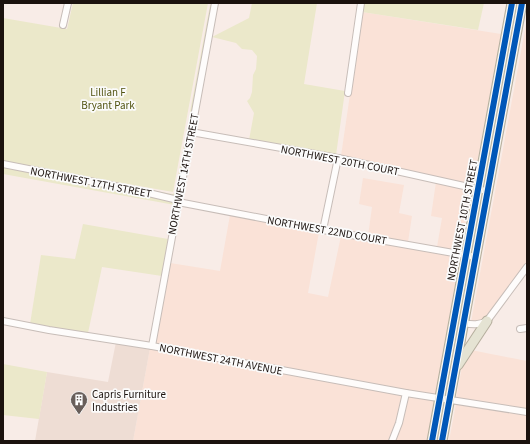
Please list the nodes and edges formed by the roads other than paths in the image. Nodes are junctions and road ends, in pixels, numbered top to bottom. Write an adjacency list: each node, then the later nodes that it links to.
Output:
1 (67, 3): 6 (street)
2 (215, 3): 10 (street, NORTHWEST 14TH STREET)
3 (361, 3): 9 (street)
4 (512, 3): 7 (highway, NORTHWEST 10TH STREET)
5 (522, 3): 8 (highway, NORTHWEST 10TH STREET)
6 (63, 25)
7 (499, 74): 8 (highway); 13 (highway, NORTHWEST 10TH STREET)
8 (506, 90): 14 (highway, NORTHWEST 10TH STREET)
9 (348, 93)
10 (191, 132): 11 (street, NORTHWEST 20TH COURT); 15 (street, NORTHWEST 14TH STREET)
11 (338, 158): 13 (street, NORTHWEST 20TH COURT); 16 (street)
12 (3, 164): 15 (street, NORTHWEST 17TH STREET)
13 (478, 189): 14 (street, NORTHWEST 20TH COURT); 17 (highway, NORTHWEST 10TH STREET)
14 (488, 192): 18 (highway, NORTHWEST 10TH STREET)
15 (178, 201): 16 (street, NORTHWEST 22ND COURT); 23 (street, NORTHWEST 14TH STREET)
16 (322, 230): 17 (street, NORTHWEST 22ND COURT)
17 (466, 256): 18 (street, NORTHWEST 22ND COURT); 26 (highway, NORTHWEST 10TH STREET)
18 (476, 258): 22 (highway, NORTHWEST 10TH STREET)
19 (527, 267): 21 (street)
20 (3, 321): 23 (street, NORTHWEST 24TH AVENUE)
21 (488, 322): 22 (street); 24 (highway)
22 (464, 323): 24 (highway, NORTHWEST 10TH STREET)
23 (152, 346): 25 (street, NORTHWEST 24TH AVENUE)
24 (456, 367): 27 (highway, NORTHWEST 10TH STREET)
25 (406, 393): 26 (street, NORTHWEST 24TH AVENUE); 29 (street)
26 (439, 399): 27 (street, NORTHWEST 24TH AVENUE); 30 (highway, NORTHWEST 10TH STREET)
27 (450, 400): 28 (street, NORTHWEST 24TH AVENUE); 31 (highway, NORTHWEST 10TH STREET)
28 (527, 412)
29 (392, 441)
30 (432, 441)
31 (442, 441)

